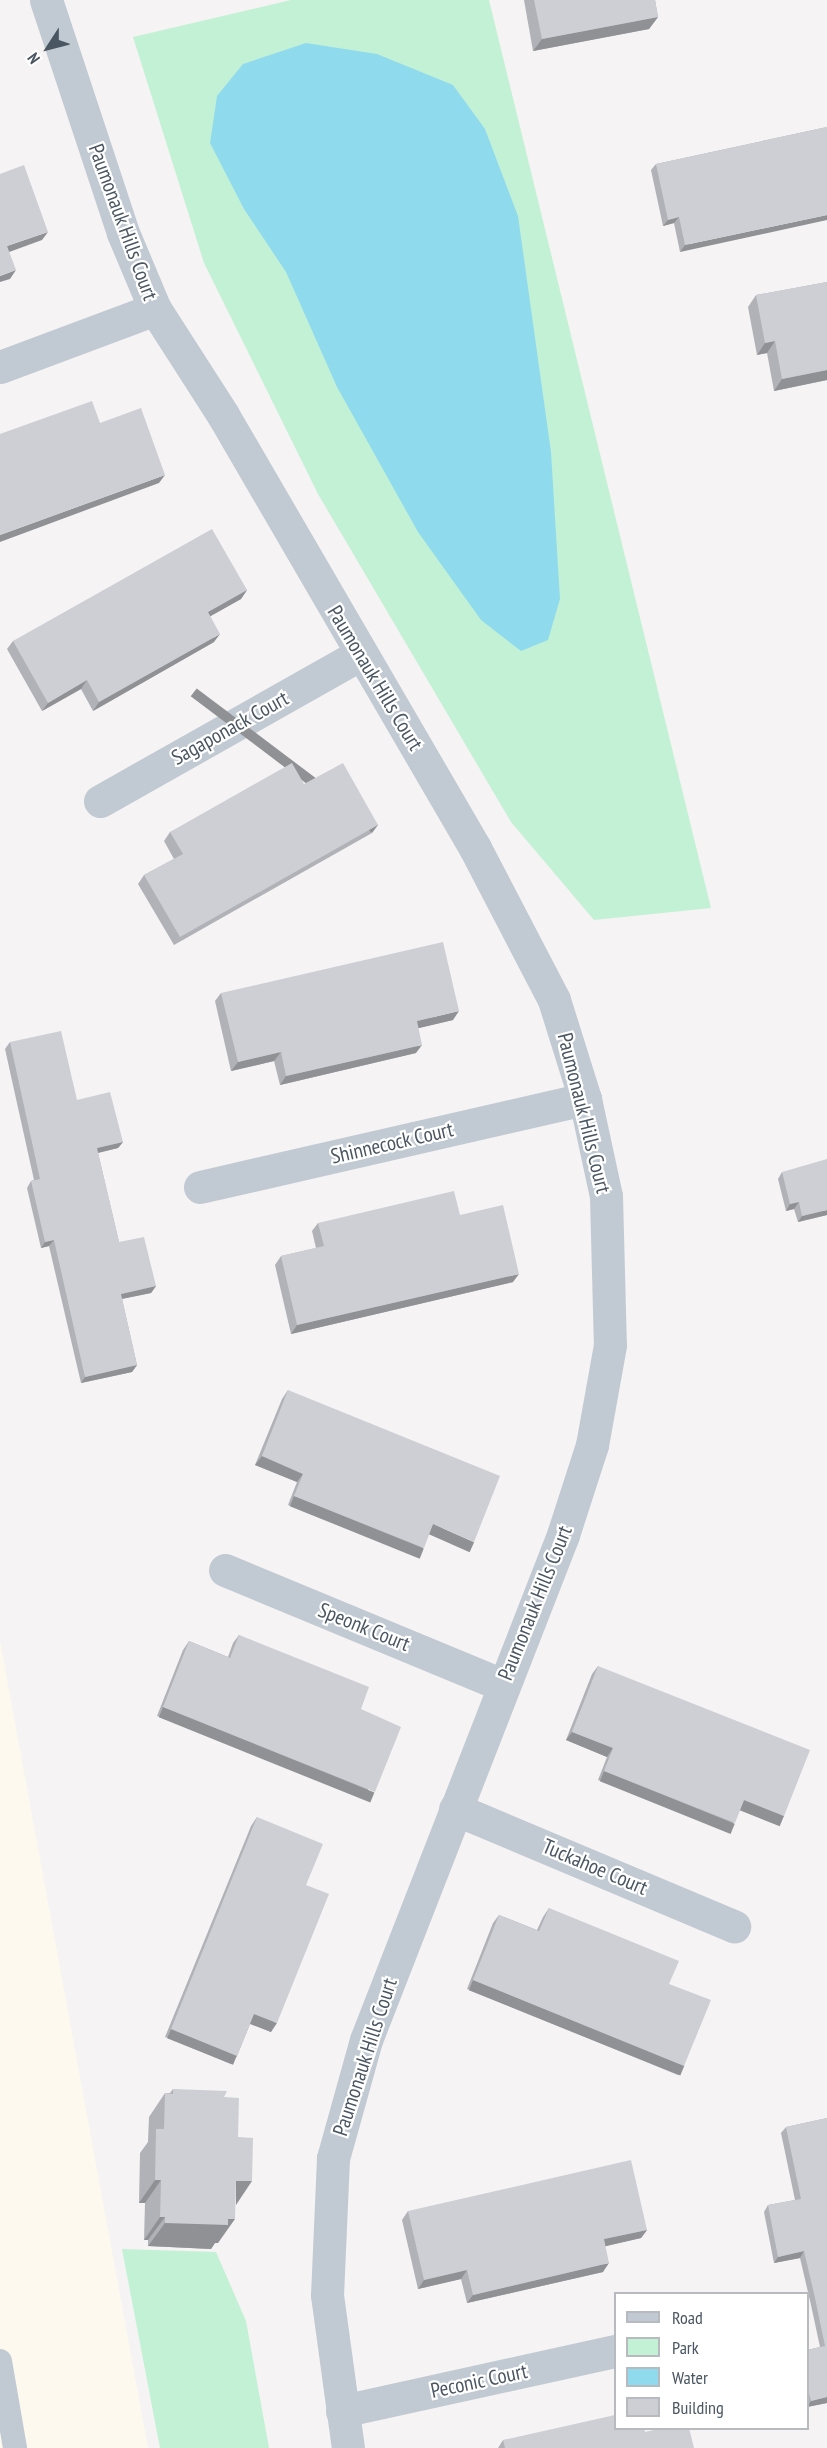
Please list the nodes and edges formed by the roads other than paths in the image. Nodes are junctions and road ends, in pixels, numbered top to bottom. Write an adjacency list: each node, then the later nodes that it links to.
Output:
1 (46, 0): 2 (street, Paumonauk Hills Court)
2 (155, 309): 3 (street); 4 (street, Paumonauk Hills Court)
3 (0, 367)
4 (361, 654): 5 (street, Sagaponack Court); 6 (street, Paumonauk Hills Court)
5 (100, 801)
6 (585, 1099): 7 (street, Shinnecock Court); 9 (street, Paumonauk Hills Court)
7 (200, 1187)
8 (225, 1570): 9 (street, Speonk Court)
9 (503, 1684): 10 (street, Paumonauk Hills Court)
10 (455, 1809): 11 (street, Tuckahoe Court); 14 (street, Paumonauk Hills Court)
11 (734, 1926)
12 (614, 2351): 14 (street, Peconic Court)
13 (0, 2361): 15 (lane)
14 (342, 2411): 16 (street, Paumonauk Hills Court)
15 (15, 2448)
16 (348, 2448)

